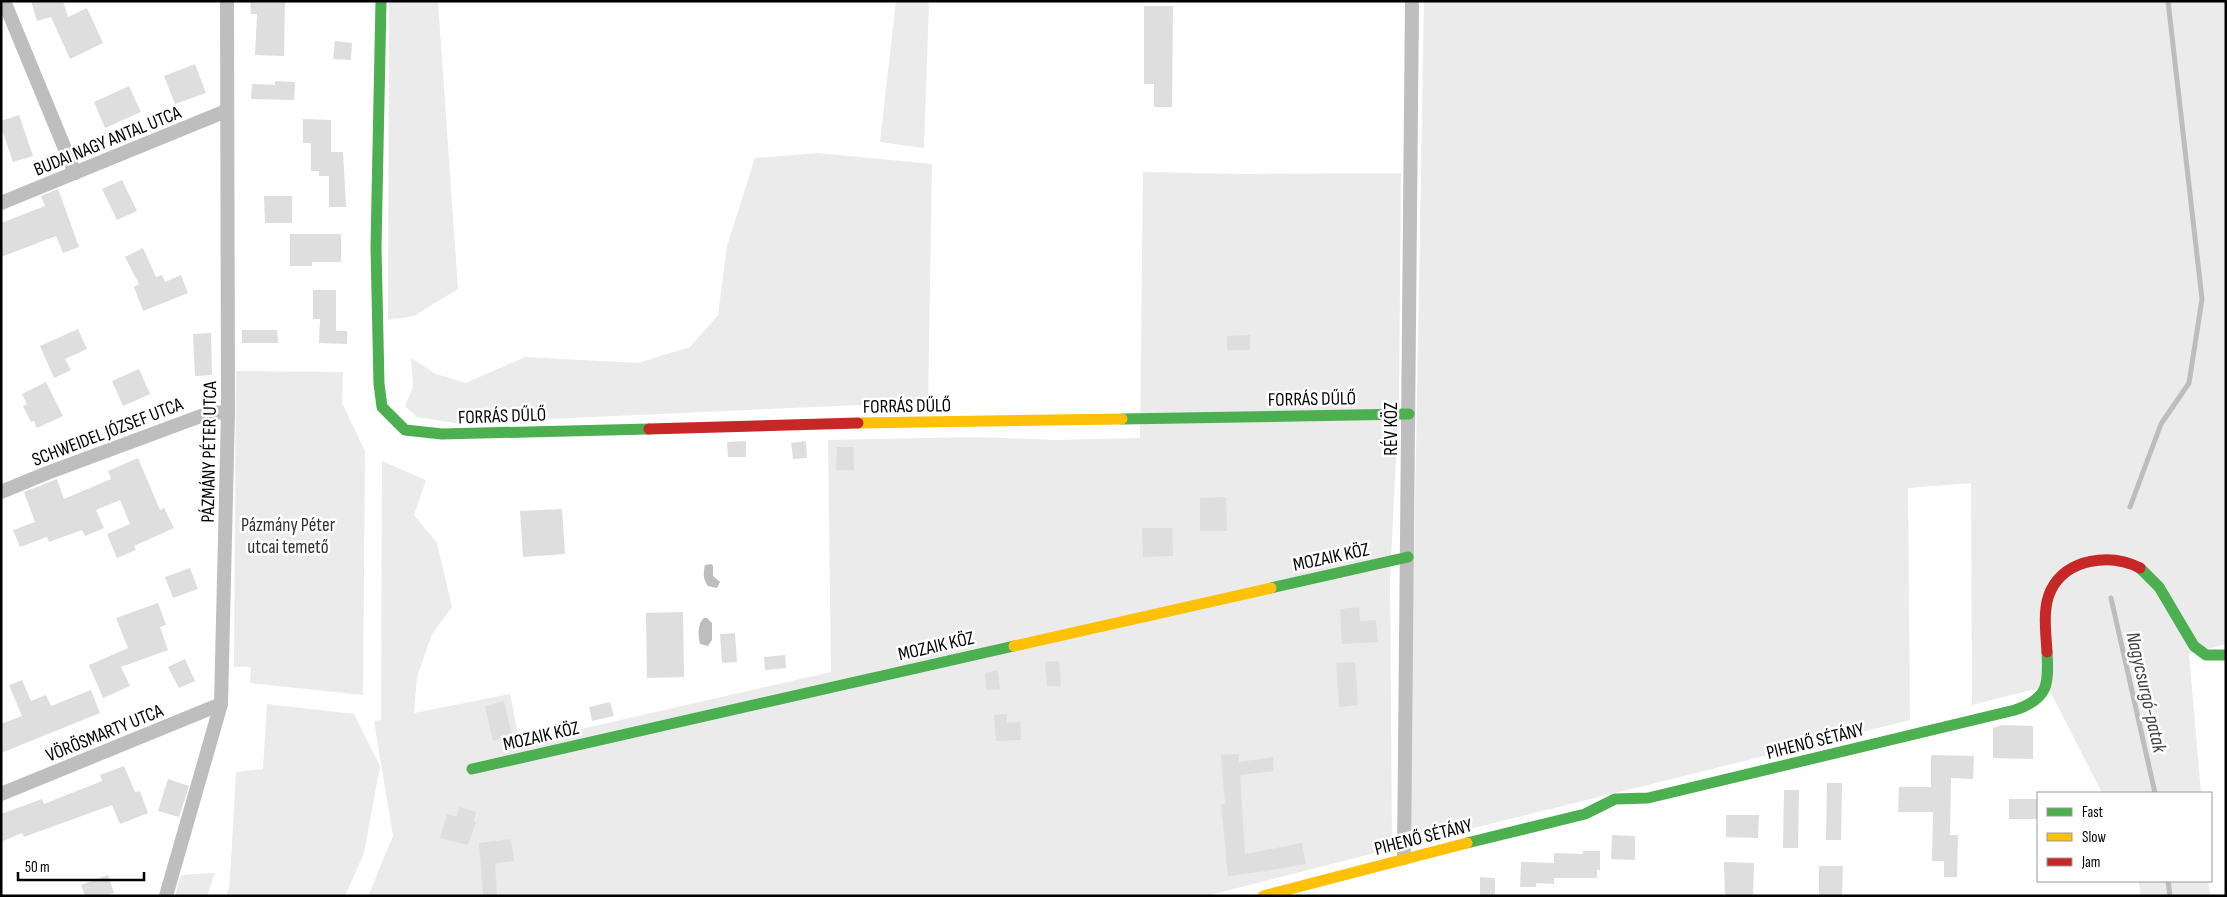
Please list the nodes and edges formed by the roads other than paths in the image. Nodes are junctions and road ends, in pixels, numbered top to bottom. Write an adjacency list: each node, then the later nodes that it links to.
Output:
1 (4, 1): 6 (street)
2 (227, 1): 5 (street, PÁZMÁNY PÉTER UTCA)
3 (381, 1): 9 (street, FORRÁS DŰLŐ)
4 (1412, 1): 9 (street, RÉV KÖZ)
5 (226, 112): 6 (street, BUDAI NAGY ANTAL UTCA); 8 (street, PÁZMÁNY PÉTER UTCA)
6 (75, 173): 7 (street, BUDAI NAGY ANTAL UTCA)
7 (1, 203)
8 (228, 412): 10 (street, SCHWEIDEL JÓZSEF UTCA); 13 (street, PÁZMÁNY PÉTER UTCA)
9 (1409, 414): 11 (street, RÉV KÖZ)
10 (1, 492)
11 (1408, 557): 14 (street, MOZAIK KÖZ); 16 (street, RÉV KÖZ)
12 (2226, 655): 16 (street, PIHENŐ SÉTÁNY)
13 (221, 704): 15 (street, VÖRÖSMARTY UTCA); 17 (street, PÁZMÁNY PÉTER UTCA)
14 (472, 769)
15 (1, 794)
16 (1404, 858): 18 (street, PIHENŐ SÉTÁNY)
17 (166, 896)
18 (1263, 896)

